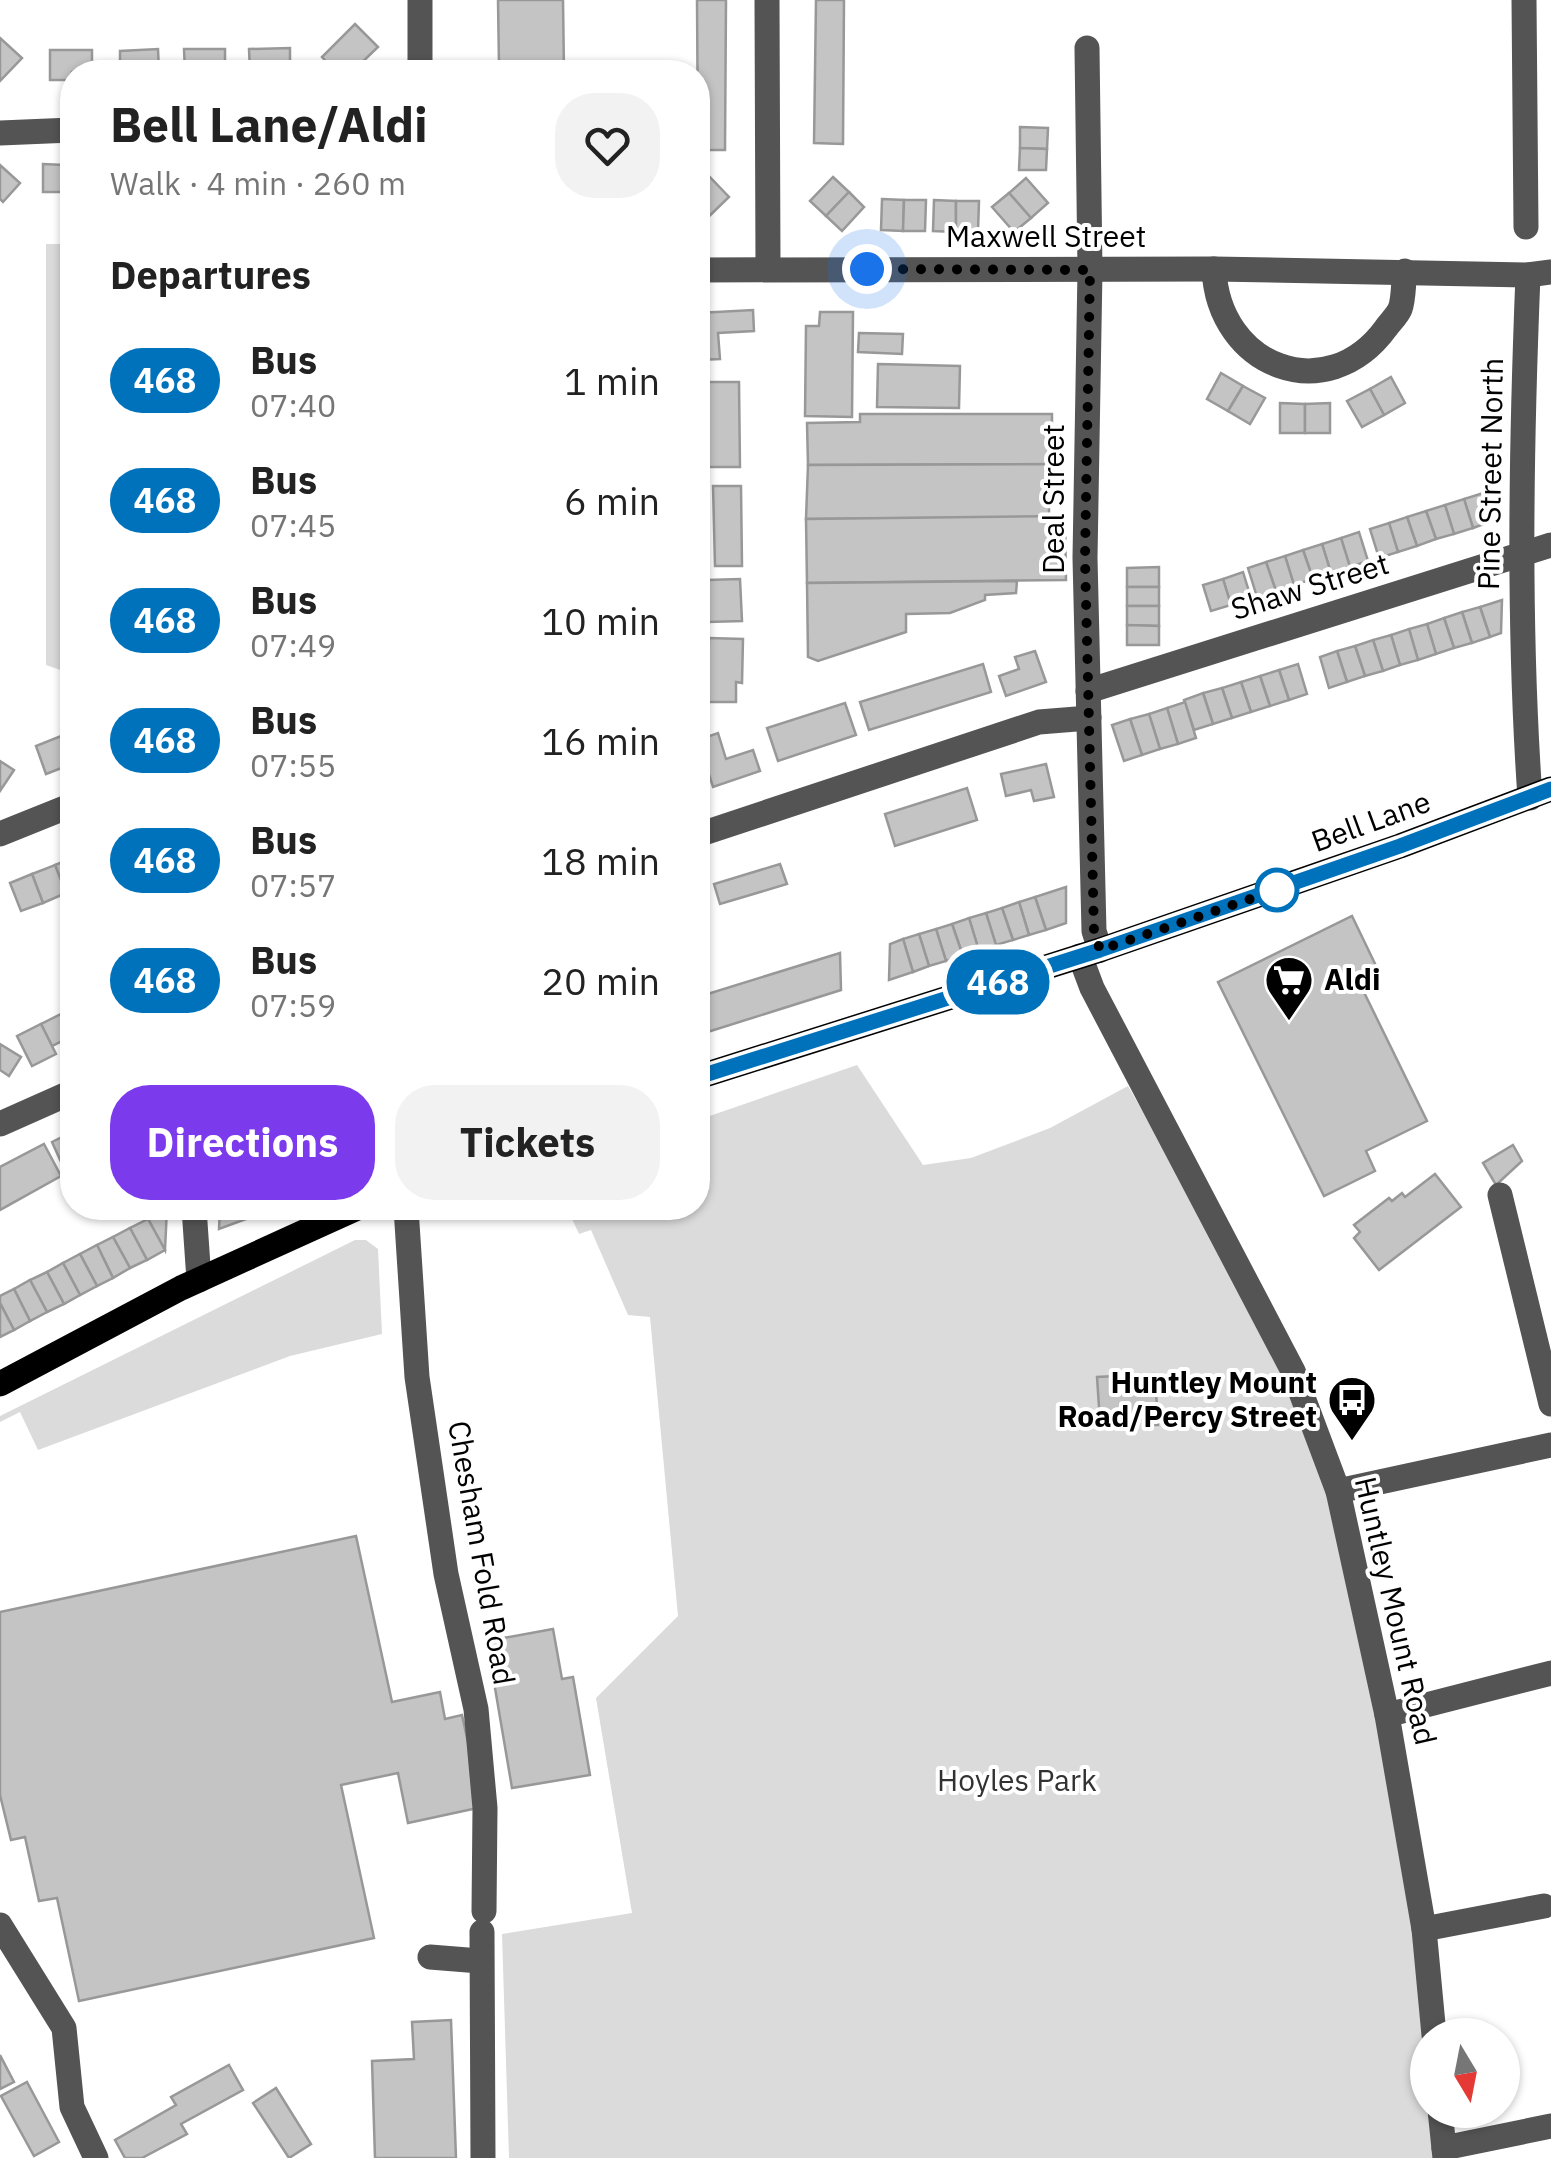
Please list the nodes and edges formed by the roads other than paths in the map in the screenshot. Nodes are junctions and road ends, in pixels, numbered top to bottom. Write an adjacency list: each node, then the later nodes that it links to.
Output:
1 (420, 0): 7 (street)
2 (767, 0): 11 (street)
3 (1510, 0): 4 (street)
4 (1524, 0): 5 (street); 10 (street)
5 (1551, 2)
6 (1087, 48): 14 (street, Deal Street)
7 (420, 60)
8 (60, 131): 9 (street)
9 (0, 134)
10 (1526, 227)
11 (768, 268): 13 (street, Maxwell Street); 14 (street, Maxwell Street)
12 (1214, 269): 14 (street, Maxwell Street); 15 (street, Maxwell Street); 15 (street)
13 (710, 270)
14 (1090, 270): 19 (street, Deal Street)
15 (1405, 271): 16 (street, Maxwell Street)
16 (1539, 274): 18 (street, Pine Street North)
17 (1551, 545): 18 (street, Shaw Street)
18 (1521, 555): 19 (street, Shaw Street); 21 (street, Pine Street North)
19 (1088, 691): 20 (street, Deal Street)
20 (1089, 718): 23 (street); 25 (street, Deal Street)
21 (1540, 794): 25 (main road, Bell Lane)
22 (60, 809): 24 (street)
23 (710, 831)
24 (0, 834)
25 (1090, 953): 26 (main road, Bell Lane); 37 (street, Huntley Mount Road)
26 (710, 1073)
27 (60, 1097): 28 (street)
28 (0, 1124)
29 (1500, 1195): 35 (street)
30 (195, 1220): 33 (street)
31 (330, 1220): 33 (main road)
32 (407, 1220): 44 (street, Chesham Fold Road)
33 (198, 1280): 34 (main road)
34 (0, 1384)
35 (1551, 1404)
36 (1551, 1445): 37 (street)
37 (1338, 1491): 39 (street, Huntley Mount Road)
38 (1551, 1674): 39 (street)
39 (1388, 1715): 42 (street, Huntley Mount Road)
40 (1544, 1906): 42 (street)
41 (0, 1925): 49 (street)
42 (1424, 1929): 45 (street, Huntley Mount Road)
43 (430, 1957): 44 (street)
44 (480, 1961): 50 (street, Chesham Fold Road)
45 (1432, 2018)
46 (1551, 2126): 48 (street)
47 (1442, 2128): 48 (street)
48 (1444, 2153)
49 (96, 2158)
50 (483, 2158)

